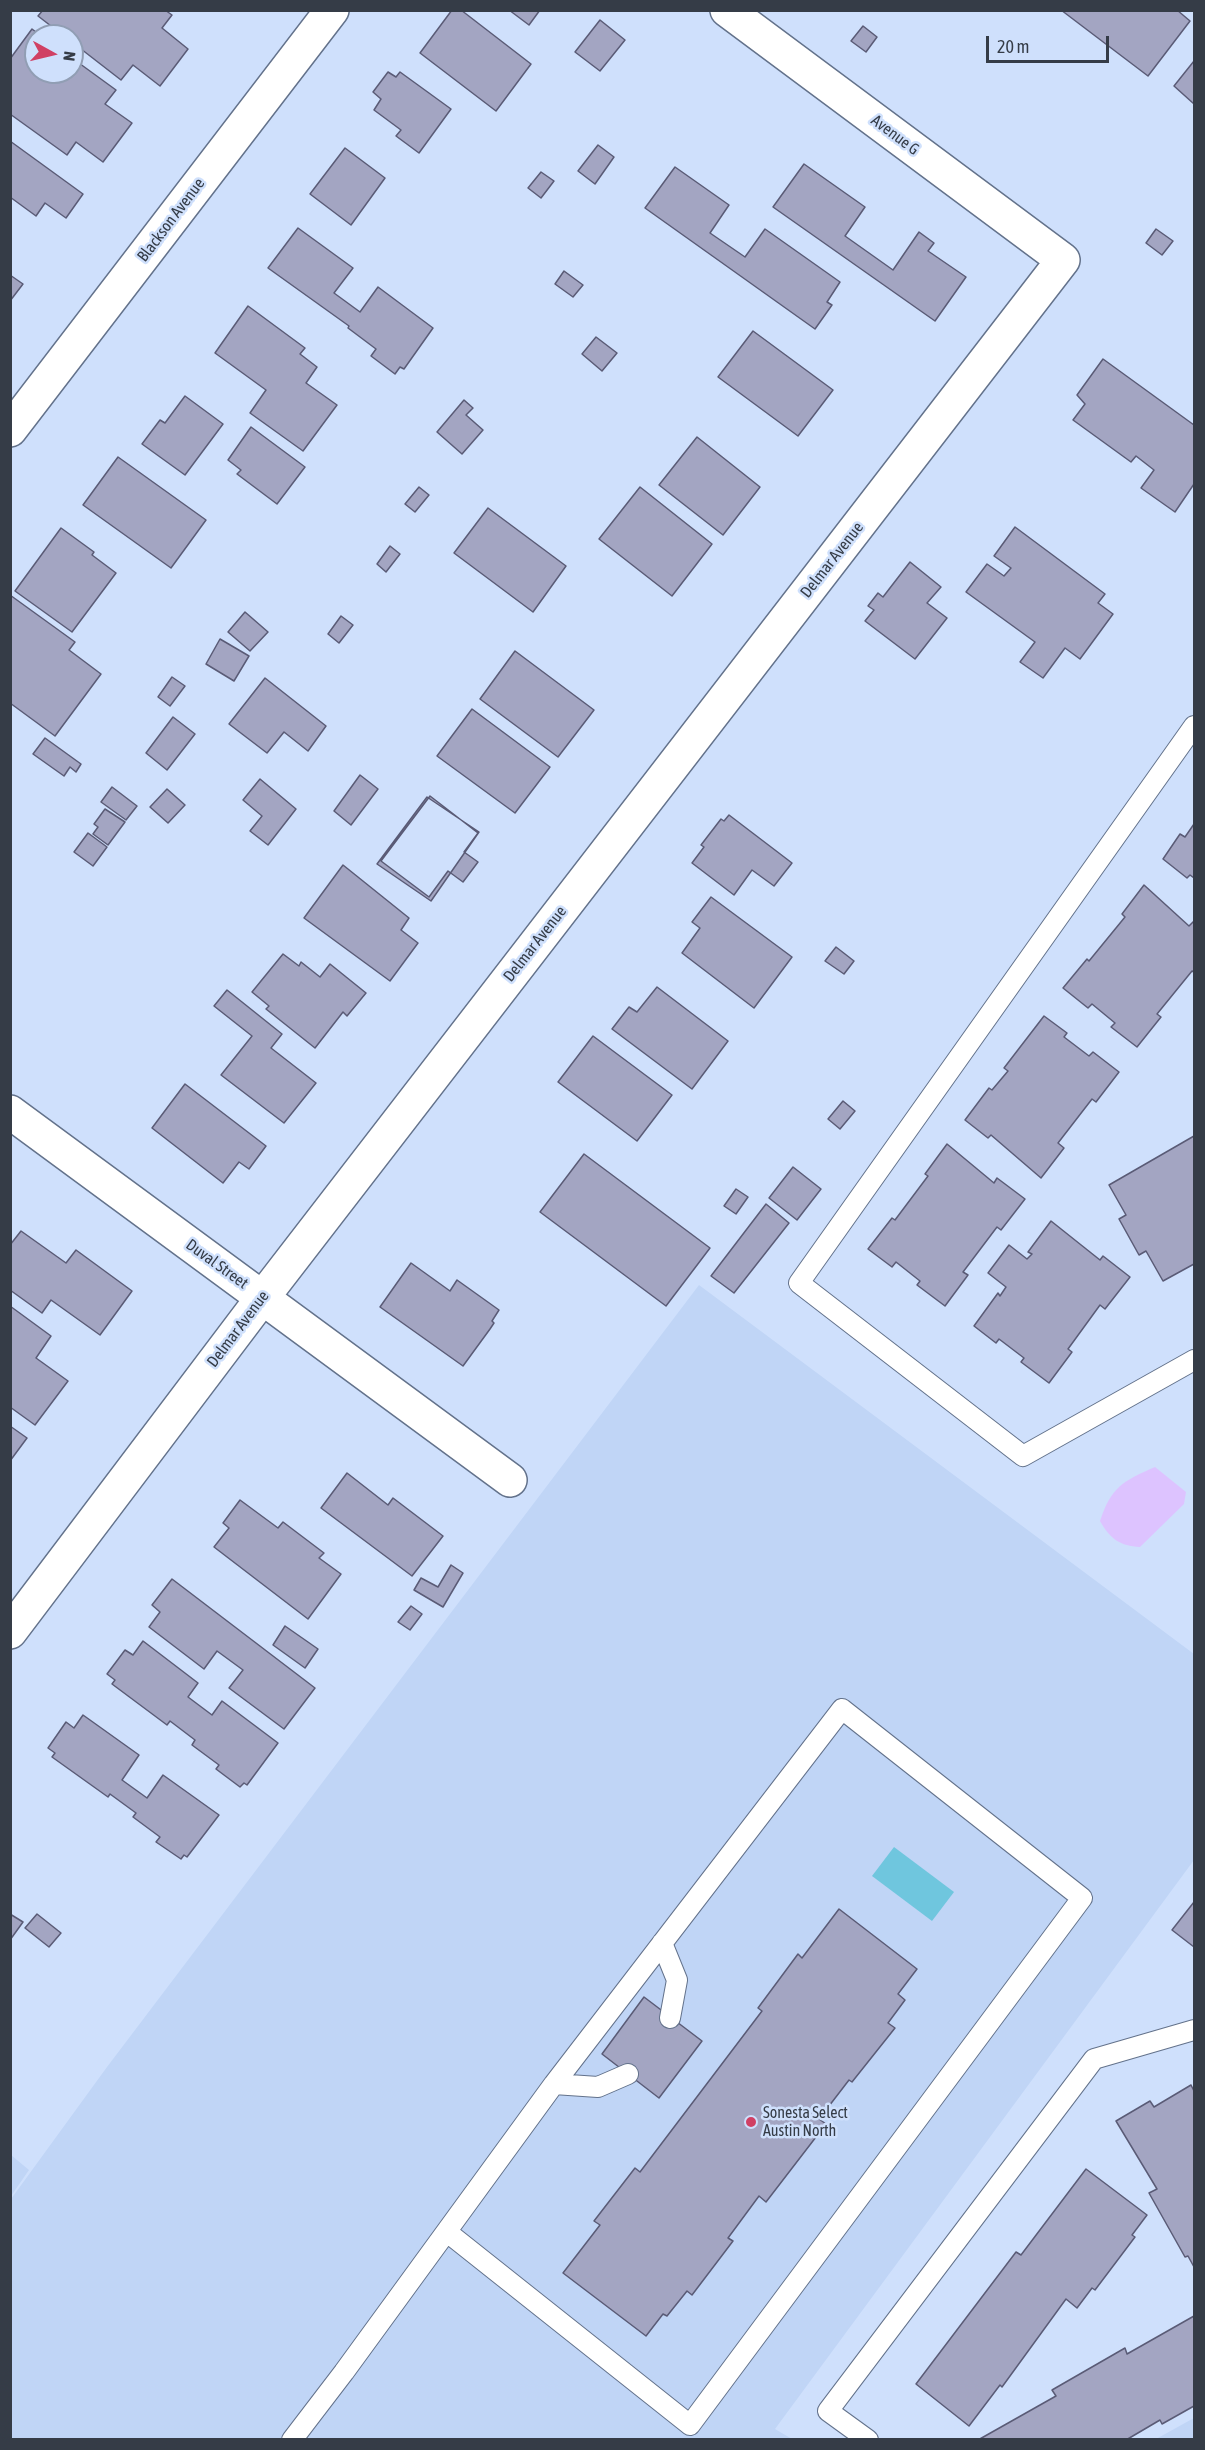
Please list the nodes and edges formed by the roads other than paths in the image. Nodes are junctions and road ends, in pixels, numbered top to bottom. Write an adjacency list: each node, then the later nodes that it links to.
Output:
1 (332, 10): 4 (street, Blackson Avenue)
2 (727, 10): 3 (street, Avenue G)
3 (1063, 260): 7 (street, Delmar Avenue)
4 (10, 430)
5 (1194, 726): 8 (lane)
6 (10, 1112): 7 (street, Duval Street)
7 (263, 1298): 9 (street, Duval Street); 10 (street, Delmar Avenue)
8 (1194, 1360)
9 (510, 1480)
10 (10, 1632)
11 (662, 1943): 12 (lane); 15 (lane); 16 (lane)
12 (670, 2018)
13 (1194, 2030): 18 (lane)
14 (628, 2074): 15 (lane)
15 (554, 2084): 16 (lane)
16 (447, 2232): 17 (lane)
17 (292, 2439)
18 (868, 2439)

